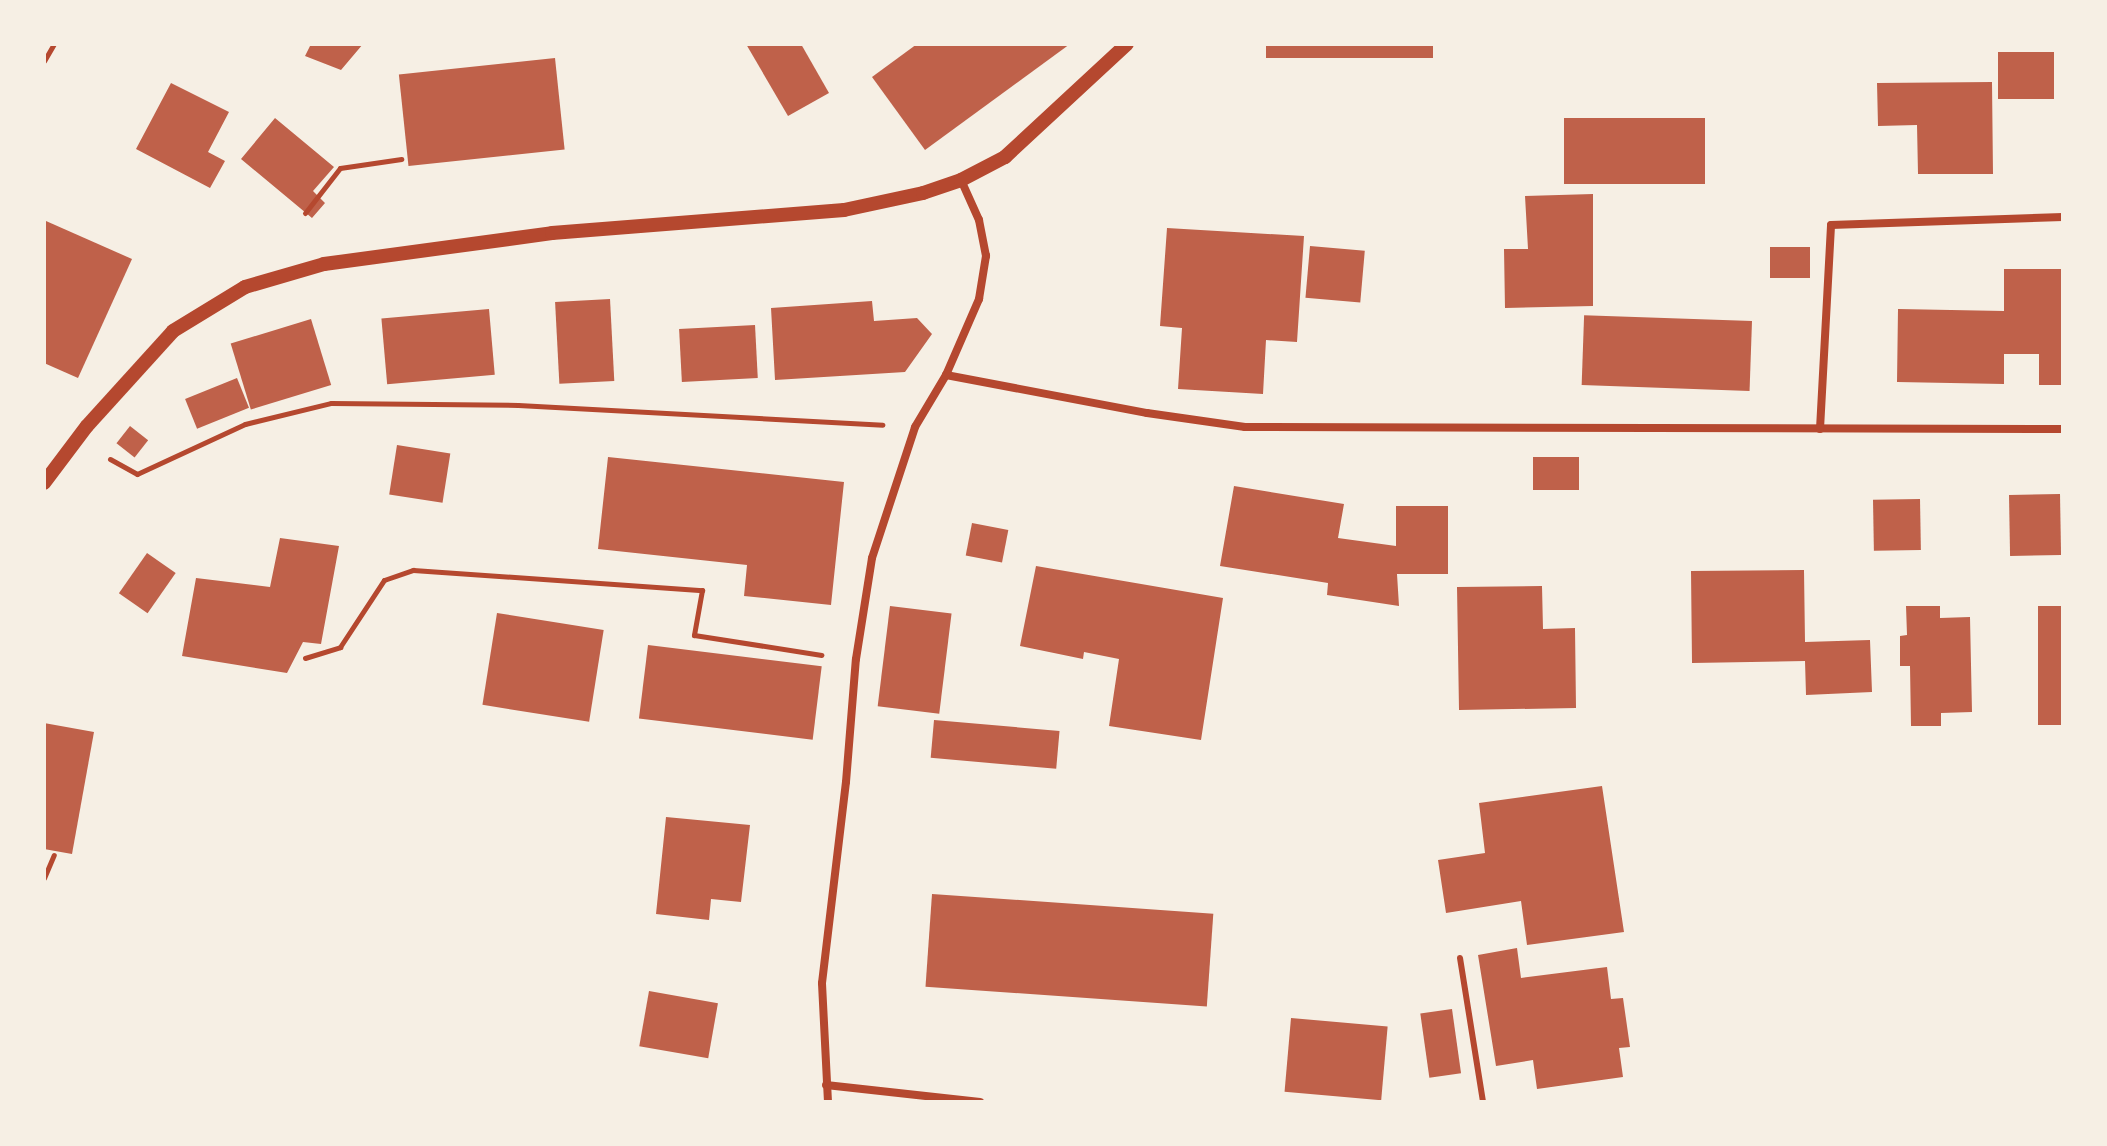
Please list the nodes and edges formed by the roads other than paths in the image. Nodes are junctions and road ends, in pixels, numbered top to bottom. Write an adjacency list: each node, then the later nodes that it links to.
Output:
1 (1127, 44): 2 (street)
2 (961, 180): 4 (street); 7 (street)
3 (2063, 217): 5 (street)
4 (946, 375): 5 (street); 9 (street)
5 (1820, 429): 6 (street)
6 (2063, 429)
7 (44, 483)
8 (1460, 958): 12 (lane)
9 (826, 1085): 10 (street); 11 (street)
10 (828, 1102)
11 (980, 1102)
12 (1483, 1102)

